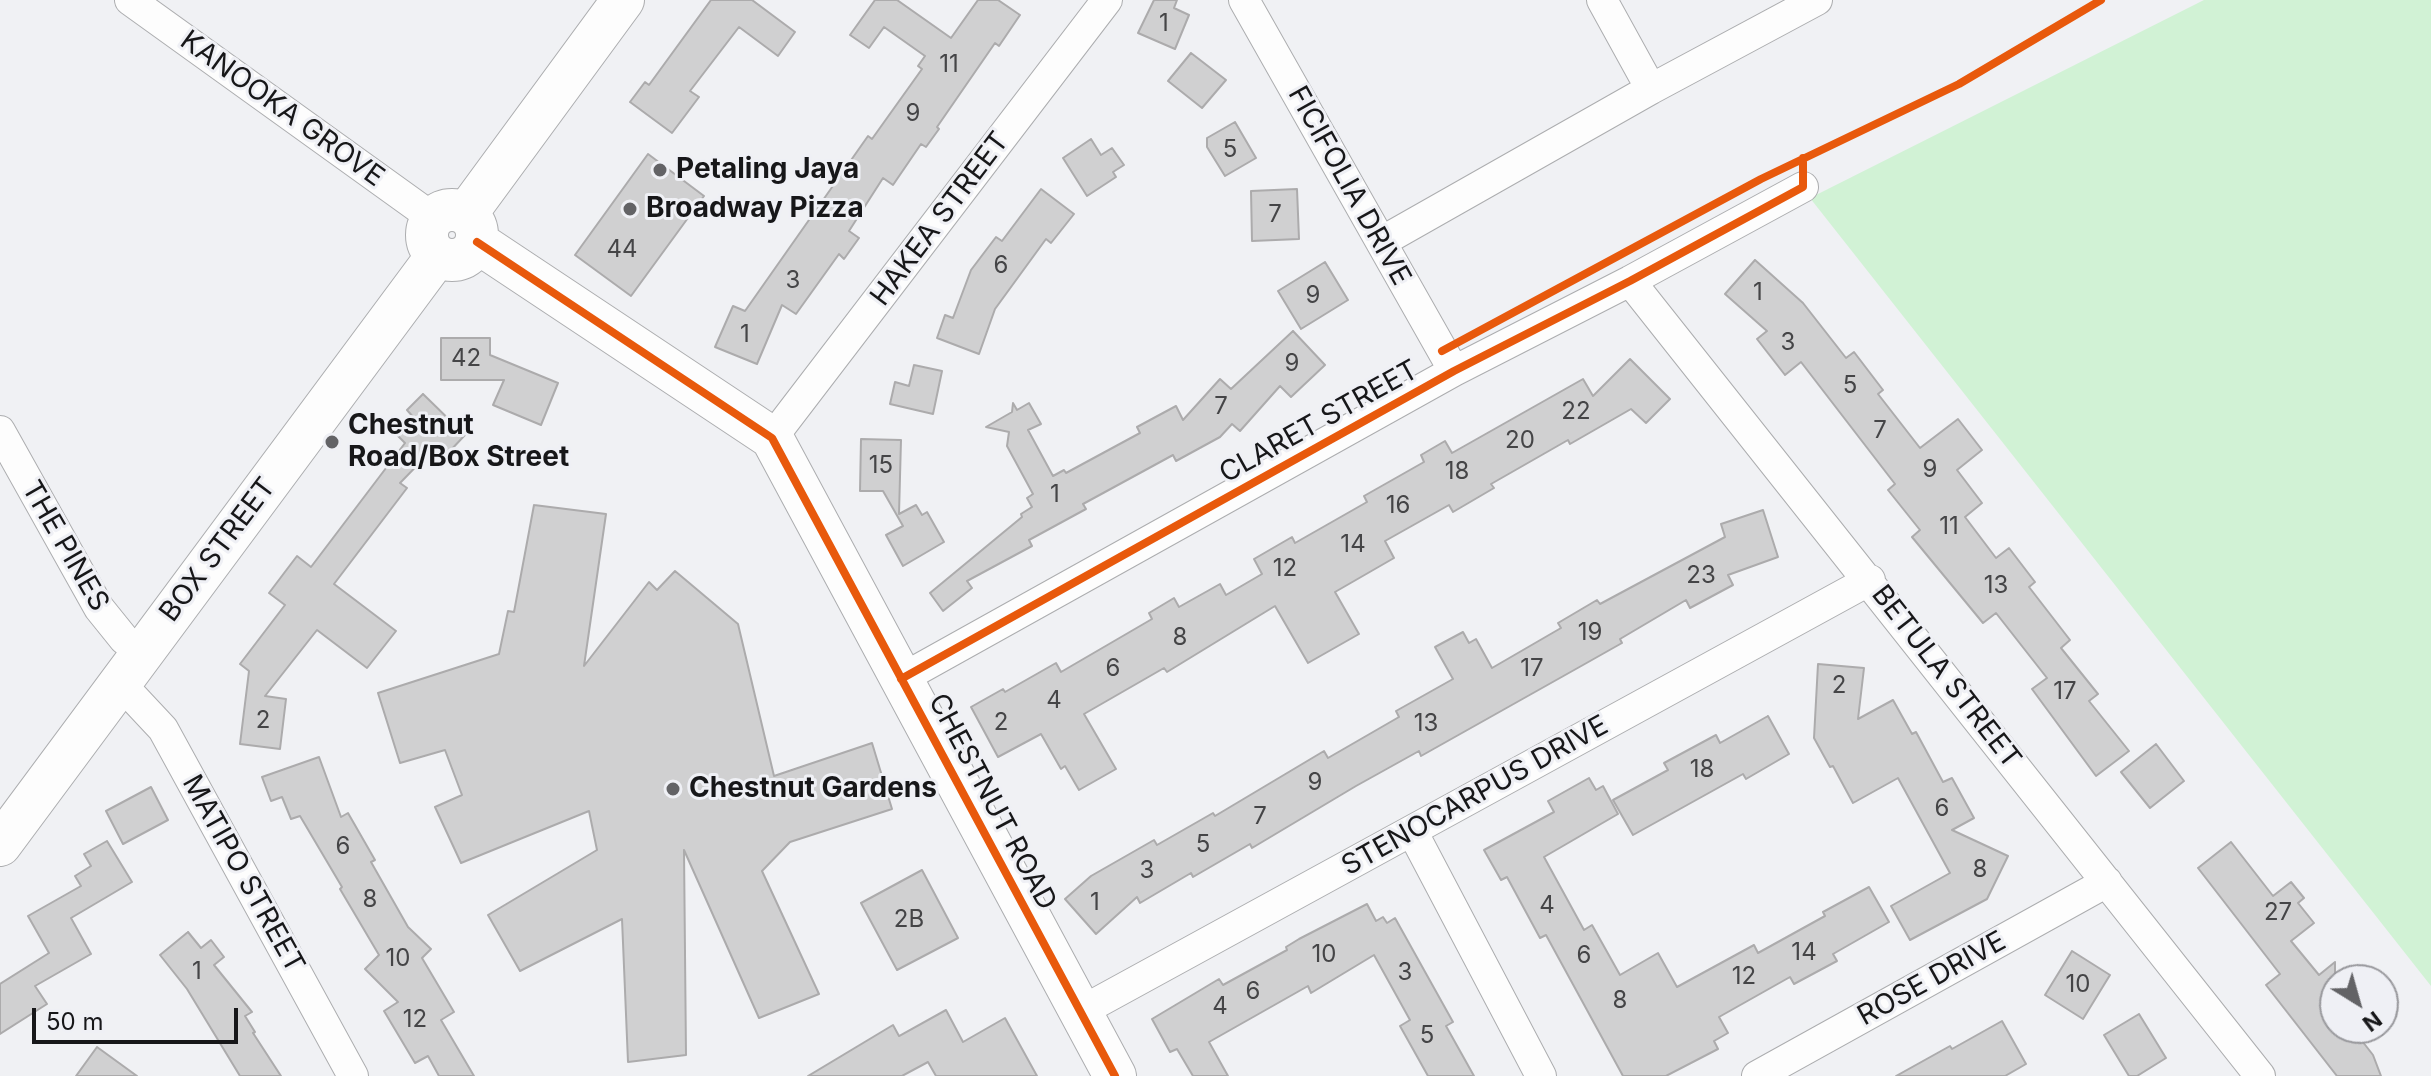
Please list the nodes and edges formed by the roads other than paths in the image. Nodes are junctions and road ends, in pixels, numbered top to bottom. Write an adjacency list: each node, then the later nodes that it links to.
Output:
1 (130, 0): 9 (street, KANOOKA GROVE)
2 (623, 0): 9 (street, BOX STREET)
3 (1107, 0): 14 (street, HAKEA STREET)
4 (1602, 0): 7 (street)
5 (1817, 0): 7 (street)
6 (1255, 4): 10 (street, FICIFOLIA DRIVE)
7 (1651, 89): 10 (street)
8 (1803, 187): 11 (street, CLARET STREET)
9 (453, 233): 14 (street, CHESTNUT ROAD); 16 (street, BOX STREET)
10 (1381, 242): 12 (street, FICIFOLIA DRIVE)
11 (1630, 281): 12 (street, CLARET STREET); 15 (street, BETULA STREET)
12 (1454, 371): 17 (street, CLARET STREET)
13 (0, 431): 16 (street, THE PINES)
14 (772, 438): 17 (street, CHESTNUT ROAD)
15 (1870, 580): 18 (street, STENOCARPUS DRIVE); 20 (street, BETULA STREET)
16 (130, 667): 19 (street, BOX STREET); 22 (street, MATIPO STREET)
17 (901, 679): 21 (street, CHESTNUT ROAD)
18 (1412, 831): 21 (street, STENOCARPUS DRIVE); 24 (street)
19 (0, 845)
20 (2107, 882): 25 (street, ROSE DRIVE); 26 (street, BETULA STREET)
21 (1080, 1012): 23 (street, CHESTNUT ROAD)
22 (353, 1076)
23 (1115, 1076)
24 (1541, 1076)
25 (1757, 1076)
26 (2260, 1076)

